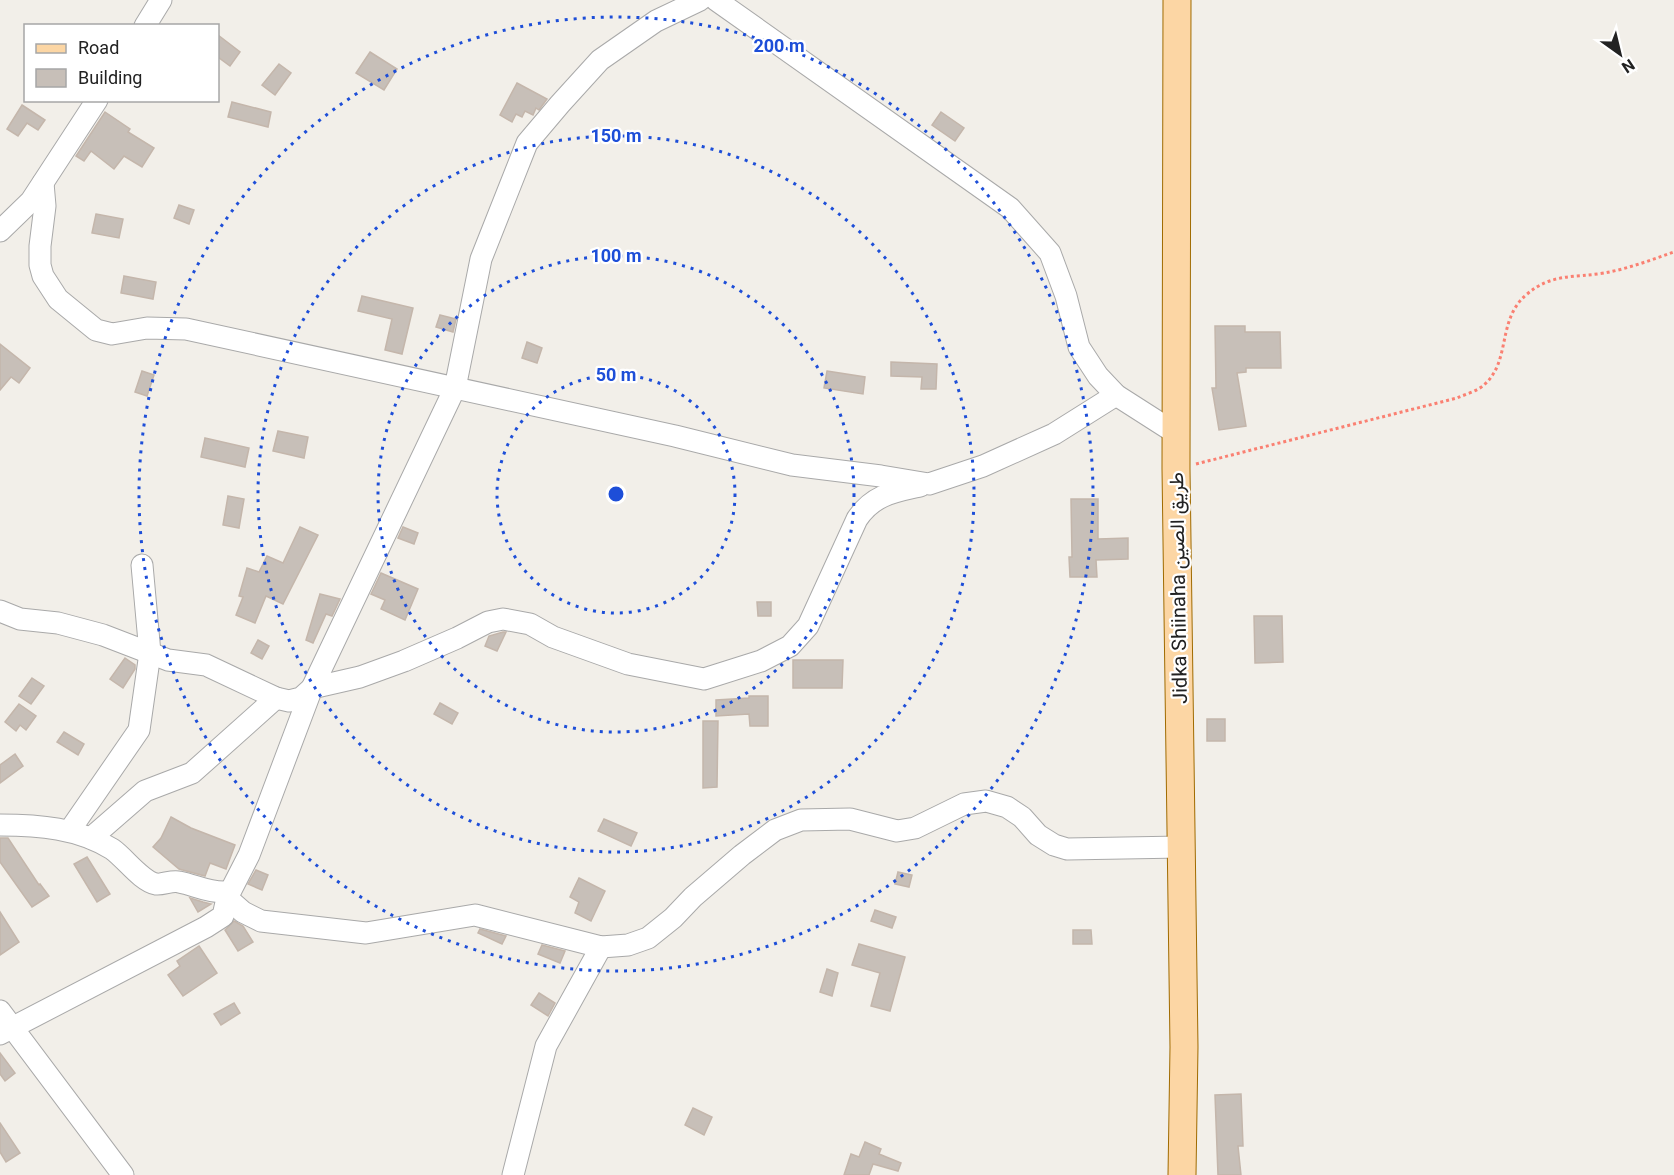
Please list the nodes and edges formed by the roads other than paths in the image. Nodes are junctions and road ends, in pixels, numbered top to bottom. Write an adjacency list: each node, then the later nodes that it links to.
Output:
1 (161, 0): 5 (street)
2 (700, 0): 9 (street)
3 (716, 0): 10 (street)
4 (1177, 0): 11 (main road, Jidka Shiinaha طريق الصين)
5 (146, 24)
6 (97, 102): 7 (street)
7 (43, 183): 8 (street); 9 (street)
8 (0, 231)
9 (455, 388): 12 (street); 16 (street)
10 (1116, 395): 11 (street); 12 (street)
11 (1177, 434): 21 (main road, Jidka Shiinaha طريق الصين)
12 (929, 484): 16 (street)
13 (142, 565): 15 (street)
14 (0, 611): 15 (street)
15 (150, 653): 17 (street); 19 (street)
16 (312, 688): 17 (street); 22 (street)
17 (276, 698): 20 (street)
18 (0, 825): 19 (street)
19 (70, 830): 20 (street)
20 (91, 838): 22 (street)
21 (1180, 847): 23 (street); 27 (main road, Jidka Shiinaha طريق الصين)
22 (227, 898): 23 (street); 24 (street)
23 (601, 947): 26 (street)
24 (4, 1024): 25 (street)
25 (123, 1175)
26 (513, 1175)
27 (1182, 1175)

